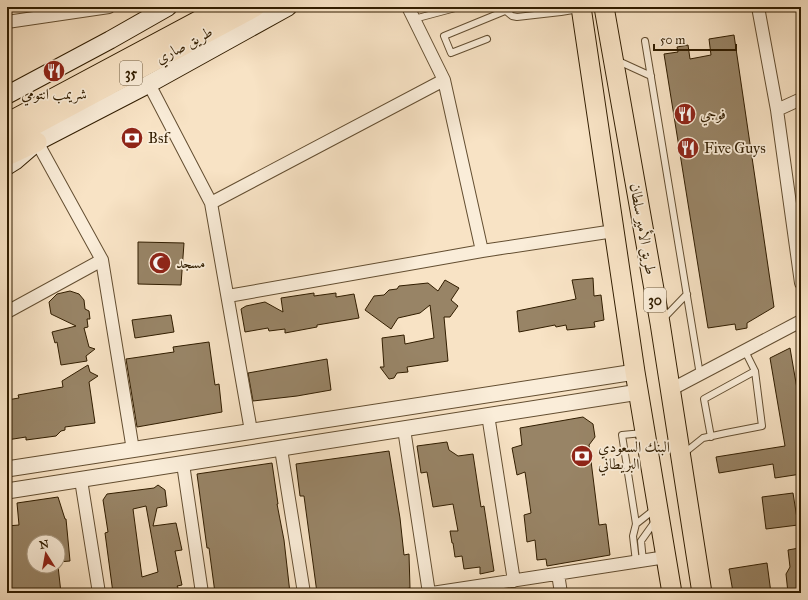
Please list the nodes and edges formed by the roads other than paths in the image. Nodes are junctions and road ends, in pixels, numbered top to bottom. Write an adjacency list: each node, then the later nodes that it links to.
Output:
1 (109, 7): 14 (street)
2 (168, 7): 21 (main road)
3 (224, 7): 25 (main road, طريق صاري / 35)
4 (255, 7): 26 (main road, طريق صاري / 35)
5 (288, 7): 20 (main road)
6 (408, 7): 13 (street)
7 (459, 7): 13 (lane)
8 (604, 7): 17 (main road, طريق الأمير سلطان / 30)
9 (758, 7): 24 (street)
10 (581, 8): 12 (lane); 31 (main road, طريق الأمير سلطان / 30)
11 (503, 9): 12 (lane); 15 (lane)
12 (560, 9)
13 (414, 19): 19 (street)
14 (7, 22)
15 (487, 39)
16 (645, 40): 18 (lane)
17 (612, 58): 18 (lane); 39 (main road, طريق الأمير سلطان / 30)
18 (651, 76): 35 (lane)
19 (444, 80): 30 (street); 32 (street)
20 (149, 84): 27 (main road); 30 (street)
21 (14, 91): 23 (main road)
22 (801, 99): 24 (street)
23 (7, 102)
24 (777, 110): 34 (street)
25 (7, 123)
26 (7, 140)
27 (37, 142): 28 (main road); 29 (main road); 33 (street)
28 (7, 156)
29 (7, 166)
30 (212, 203): 36 (street)
31 (614, 231): 32 (street); 42 (main road, طريق الأمير سلطان / 30)
32 (482, 251): 36 (street)
33 (102, 260): 37 (street); 54 (street)
34 (801, 283)
35 (687, 294): 39 (lane); 43 (lane)
36 (228, 296): 50 (street)
37 (7, 312)
38 (801, 322): 40 (street)
39 (660, 323): 44 (main road, طريق الأمير سلطان / 30)
40 (745, 351): 41 (lane); 43 (street)
41 (755, 370): 52 (lane); 52 (lane)
42 (635, 372): 45 (main road, طريق الأمير سلطان / 30); 46 (street)
43 (700, 375): 44 (street)
44 (670, 390): 55 (main road, طريق الأمير سلطان / 30)
45 (639, 392): 47 (street); 51 (main road, طريق الأمير سلطان / 30)
46 (455, 400): 48 (street); 50 (street)
47 (488, 415): 48 (street); 65 (street)
48 (458, 420): 49 (street)
49 (404, 429): 53 (street); 69 (street)
50 (251, 432): 54 (street)
51 (646, 432): 60 (main road, طريق الأمير سلطان / 30); 61 (lane)
52 (711, 436): 55 (lane)
53 (281, 449): 56 (street); 68 (street)
54 (133, 450): 57 (street)
55 (680, 456): 72 (main road, طريق الأمير سلطان / 30)
56 (183, 464): 58 (street); 67 (street)
57 (7, 469)
58 (81, 480): 59 (street); 66 (street)
59 (7, 491)
60 (659, 511): 61 (lane); 62 (main road, طريق الأمير سلطان / 30); 63 (lane)
61 (636, 524): 63 (lane)
62 (666, 557): 63 (street); 71 (main road, طريق الأمير سلطان / 30)
63 (640, 561): 64 (street)
64 (558, 574): 65 (street); 70 (street)
65 (514, 580): 69 (street)
66 (99, 593)
67 (202, 593)
68 (304, 593)
69 (431, 593)
70 (561, 593)
71 (672, 593)
72 (702, 593)

